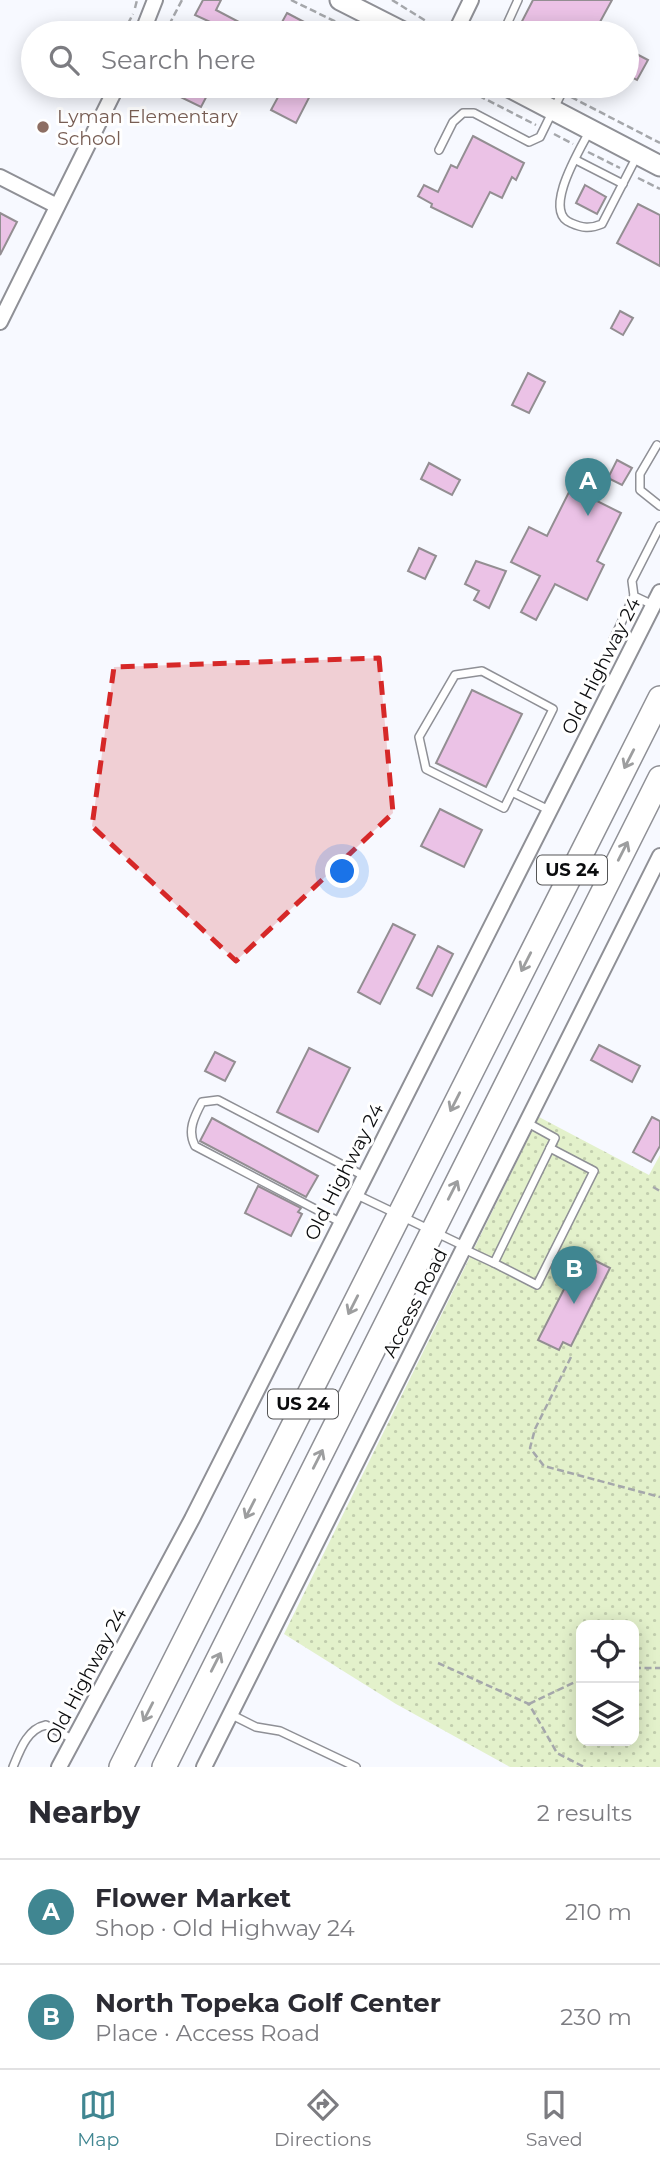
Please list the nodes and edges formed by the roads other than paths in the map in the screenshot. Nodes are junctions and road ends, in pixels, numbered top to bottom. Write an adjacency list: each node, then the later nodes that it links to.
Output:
1 (155, 0): 5 (street)
2 (340, 0): 6 (main road)
3 (471, 0): 7 (street)
4 (519, 0): 8 (lane)
5 (147, 21)
6 (381, 21)
7 (461, 21)
8 (509, 21)
9 (111, 98): 19 (street)
10 (559, 98): 13 (lane)
11 (562, 98): 12 (main road)
12 (590, 129): 14 (main road); 15 (lane)
13 (439, 150)
14 (638, 154): 16 (main road); 18 (lane)
15 (576, 160): 18 (lane); 18 (lane)
16 (660, 166)
17 (0, 177): 19 (street)
18 (624, 184)
19 (57, 206): 20 (street)
20 (0, 322)
21 (657, 445): 22 (lane)
22 (660, 506)
23 (660, 526): 24 (lane)
24 (634, 596): 25 (lane); 26 (lane)
25 (656, 605): 27 (street, Old Highway 24)
26 (623, 619): 27 (lane); 28 (lane)
27 (642, 628): 32 (street, Old Highway 24)
28 (612, 640)
29 (660, 698): 38 (highway, US 24, one-way to 38)
30 (660, 778): 40 (highway, US 24, one-way to 30)
31 (512, 792): 31 (lane); 32 (lane)
32 (549, 810): 36 (street, Old Highway 24)
33 (660, 856): 34 (street, Access Road)
34 (526, 1122): 35 (lane); 41 (street, Access Road)
35 (550, 1148): 42 (lane); 42 (lane)
36 (364, 1176): 37 (street, Old Highway 24); 39 (lane)
37 (355, 1194): 38 (lane); 39 (street, Old Highway 24)
38 (398, 1214): 40 (lane); 47 (highway, US 24, one-way to 47)
39 (340, 1222): 44 (street, Old Highway 24)
40 (432, 1231): 41 (lane); 48 (highway, US 24, one-way to 40)
41 (464, 1247): 42 (lane); 43 (street, Access Road)
42 (494, 1263)
43 (230, 1714): 49 (street, Access Road); 50 (lane)
44 (74, 1740): 45 (lane); 46 (street, Old Highway 24)
45 (13, 1767)
46 (59, 1767)
47 (121, 1767)
48 (164, 1767)
49 (204, 1767)
50 (356, 1767)

